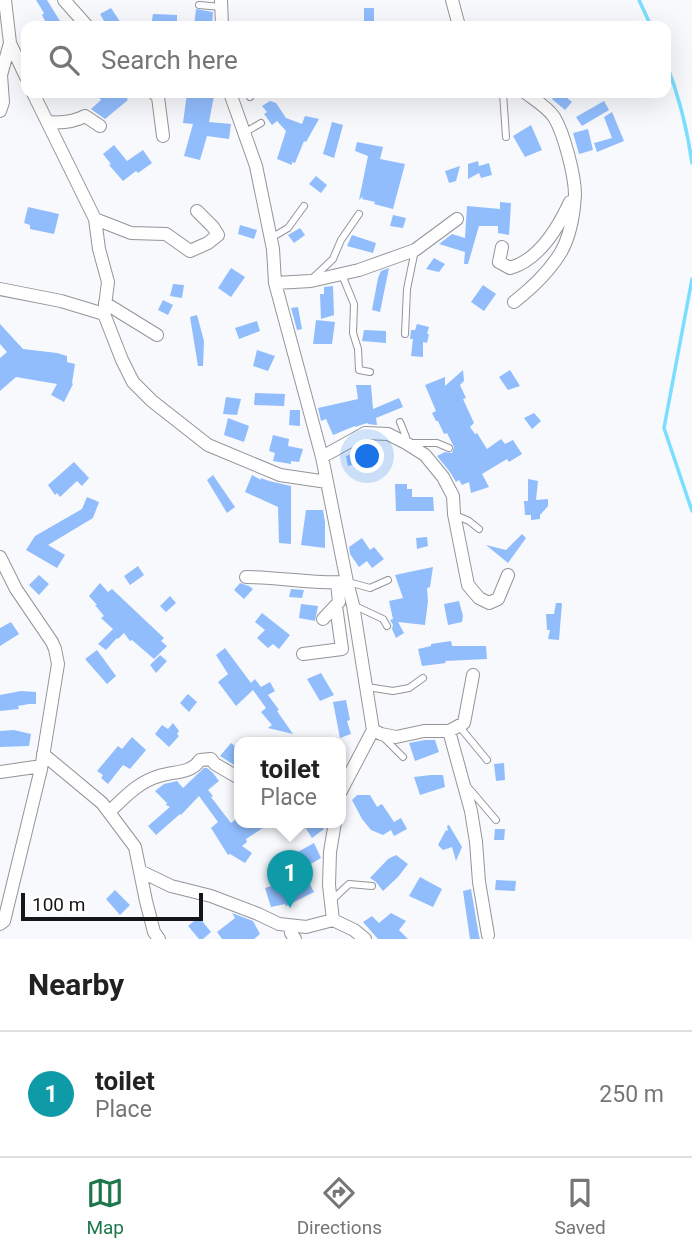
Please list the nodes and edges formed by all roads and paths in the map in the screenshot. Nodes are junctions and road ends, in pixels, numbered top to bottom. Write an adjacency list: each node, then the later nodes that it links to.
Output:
1 (5, 0): 8 (street)
2 (64, 0): 6 (street)
3 (452, 0): 7 (street)
4 (221, 4): 5 (lane)
5 (199, 5)
6 (83, 21)
7 (458, 21)
8 (10, 43): 9 (street); 15 (street)
9 (21, 66)
10 (35, 98): 16 (street)
11 (158, 98): 20 (street)
12 (232, 98): 19 (street)
13 (503, 98): 21 (lane)
14 (532, 98): 22 (street)
15 (0, 111)
16 (47, 122): 18 (street); 26 (street)
17 (261, 123): 19 (lane)
18 (100, 126)
19 (244, 133): 28 (street)
20 (163, 136)
21 (506, 137)
22 (575, 193): 29 (street); 35 (street)
23 (304, 206): 28 (lane)
24 (197, 211): 26 (street)
25 (359, 214): 32 (lane)
26 (94, 219): 36 (street)
27 (457, 219): 30 (street)
28 (271, 238): 33 (street)
29 (502, 247)
30 (415, 250): 31 (street); 37 (lane)
31 (342, 275): 32 (street); 39 (lane)
32 (311, 281): 33 (street)
33 (275, 284): 43 (street)
34 (0, 289): 36 (street)
35 (514, 302)
36 (105, 308): 38 (street); 44 (street)
37 (405, 334)
38 (157, 335)
39 (370, 372)
40 (400, 422): 41 (lane)
41 (406, 443): 42 (lane); 43 (street); 45 (street)
42 (449, 448)
43 (321, 457): 44 (street)
44 (327, 482): 51 (street)
45 (454, 514): 46 (lane); 48 (street)
46 (479, 529)
47 (0, 557): 62 (street)
48 (508, 575)
49 (246, 577): 51 (street)
50 (388, 580): 51 (lane)
51 (342, 582): 52 (street); 53 (street)
52 (353, 605): 55 (lane); 59 (street)
53 (336, 606): 54 (street); 56 (street)
54 (323, 618)
55 (387, 626)
56 (303, 653)
57 (473, 675): 60 (street)
58 (423, 678): 59 (lane)
59 (367, 687): 61 (street)
60 (454, 728): 61 (street); 64 (lane); 68 (street)
61 (377, 732): 63 (lane); 69 (street)
62 (43, 754): 65 (street); 70 (street)
63 (403, 757)
64 (487, 760)
65 (41, 769): 66 (street); 75 (street)
66 (0, 772)
67 (234, 775): 70 (street)
68 (462, 779): 71 (lane); 80 (street)
69 (346, 783)
70 (109, 812): 73 (street)
71 (496, 820)
72 (334, 828): 76 (street)
73 (140, 871): 79 (street); 81 (street)
74 (372, 886): 76 (lane)
75 (6, 891): 78 (street)
76 (331, 902): 77 (street)
77 (333, 920): 79 (street); 83 (street)
78 (0, 924)
79 (290, 926): 82 (street)
80 (488, 935)
81 (159, 939)
82 (295, 939)
83 (365, 939)

